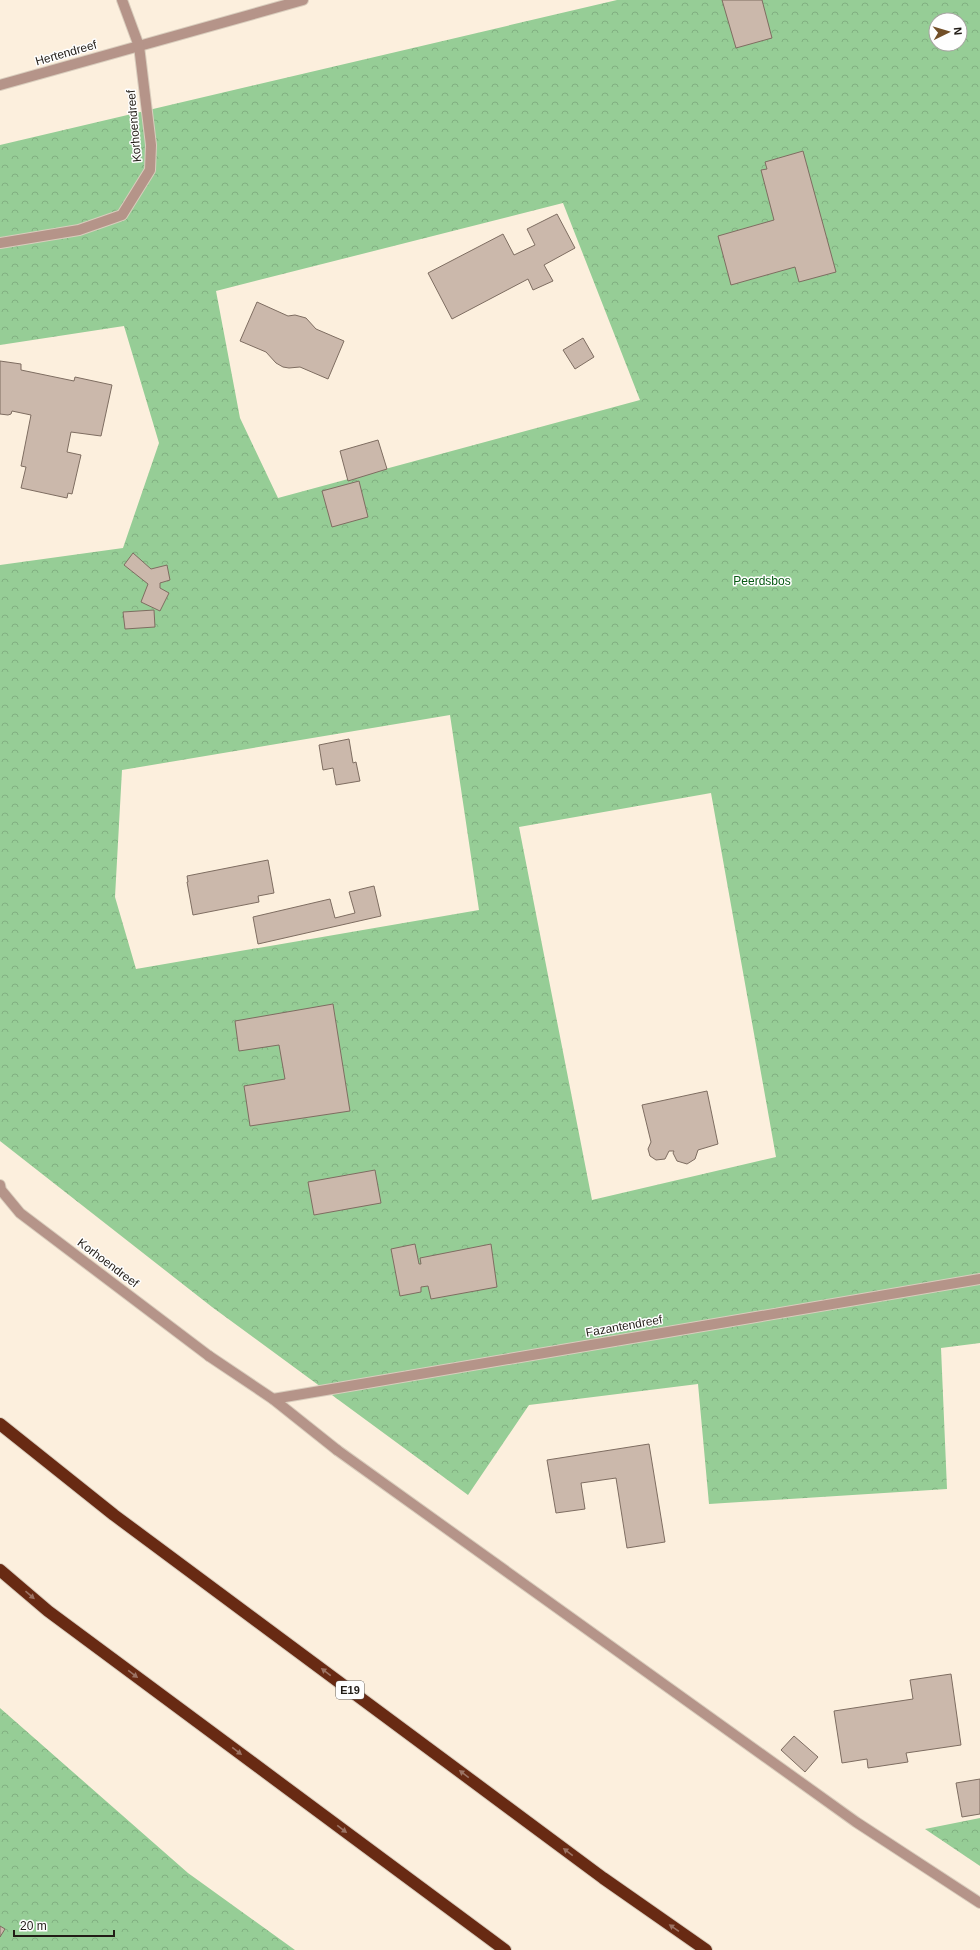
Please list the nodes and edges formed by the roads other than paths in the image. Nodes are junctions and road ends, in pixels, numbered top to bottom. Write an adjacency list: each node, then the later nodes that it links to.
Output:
1 (122, 0): 3 (street)
2 (303, 0): 3 (street, Hertendreef)
3 (139, 46): 4 (street, Hertendreef); 5 (street, Korhoendreef)
4 (0, 85)
5 (0, 243)
6 (0, 1185): 8 (street, Korhoendreef)
7 (980, 1279): 8 (street, Fazantendreef)
8 (273, 1399): 11 (street, Korhoendreef)
9 (0, 1424): 13 (highway, E19, one-way to 9)
10 (0, 1570): 12 (highway, one-way to 12)
11 (980, 1904)
12 (505, 1950)
13 (706, 1950)

